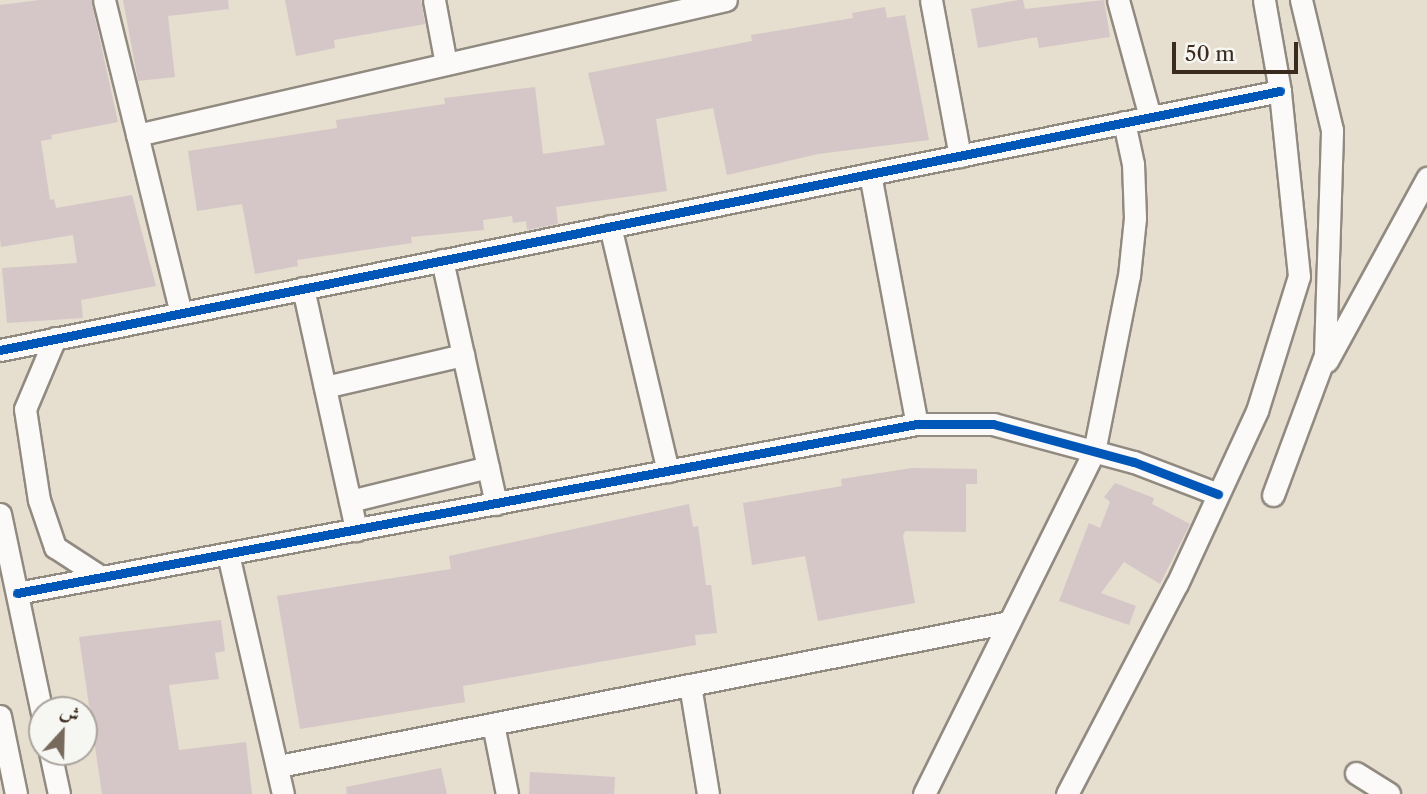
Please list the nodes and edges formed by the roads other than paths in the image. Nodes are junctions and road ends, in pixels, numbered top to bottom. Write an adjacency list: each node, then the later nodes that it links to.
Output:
1 (104, 0): 13 (street)
2 (434, 0): 9 (street)
3 (726, 0): 8 (street)
4 (931, 0): 14 (street)
5 (1118, 0): 11 (street)
6 (1264, 0): 10 (street)
7 (1301, 0): 24 (street)
8 (659, 7): 9 (street)
9 (446, 64): 13 (street)
10 (1280, 91): 11 (street); 30 (street)
11 (1150, 117): 12 (street)
12 (1124, 122): 14 (street); 27 (street)
13 (137, 135): 20 (street)
14 (960, 156): 15 (street)
15 (870, 174): 17 (street); 26 (street)
16 (1427, 178): 24 (street)
17 (610, 226): 18 (street); 29 (street)
18 (442, 260): 19 (street); 23 (street)
19 (303, 288): 20 (street); 25 (street)
20 (181, 313): 21 (street)
21 (55, 338): 22 (street); 37 (street)
22 (0, 349)
23 (463, 355): 25 (street); 28 (street)
24 (1316, 381): 31 (street)
25 (325, 387): 32 (street)
26 (917, 424): 27 (street); 29 (street)
27 (1094, 452): 30 (street); 39 (street)
28 (488, 467): 32 (street); 33 (street)
29 (668, 471): 33 (street)
30 (1218, 494): 53 (street)
31 (1273, 495)
32 (350, 501): 35 (street)
33 (496, 503): 35 (street)
34 (0, 514): 38 (street)
35 (356, 530): 36 (street)
36 (228, 554): 37 (street); 45 (street)
37 (102, 577): 38 (street)
38 (17, 593): 41 (street)
39 (1009, 622): 40 (street); 52 (street)
40 (690, 685): 43 (street); 51 (street)
41 (38, 696)
42 (0, 716): 47 (street)
43 (493, 724): 45 (street); 50 (street)
44 (53, 766): 48 (street)
45 (279, 766): 49 (street)
46 (1356, 773): 54 (street)
47 (16, 794)
48 (59, 794)
49 (284, 794)
50 (507, 794)
51 (708, 794)
52 (924, 794)
53 (1067, 794)
54 (1389, 794)

